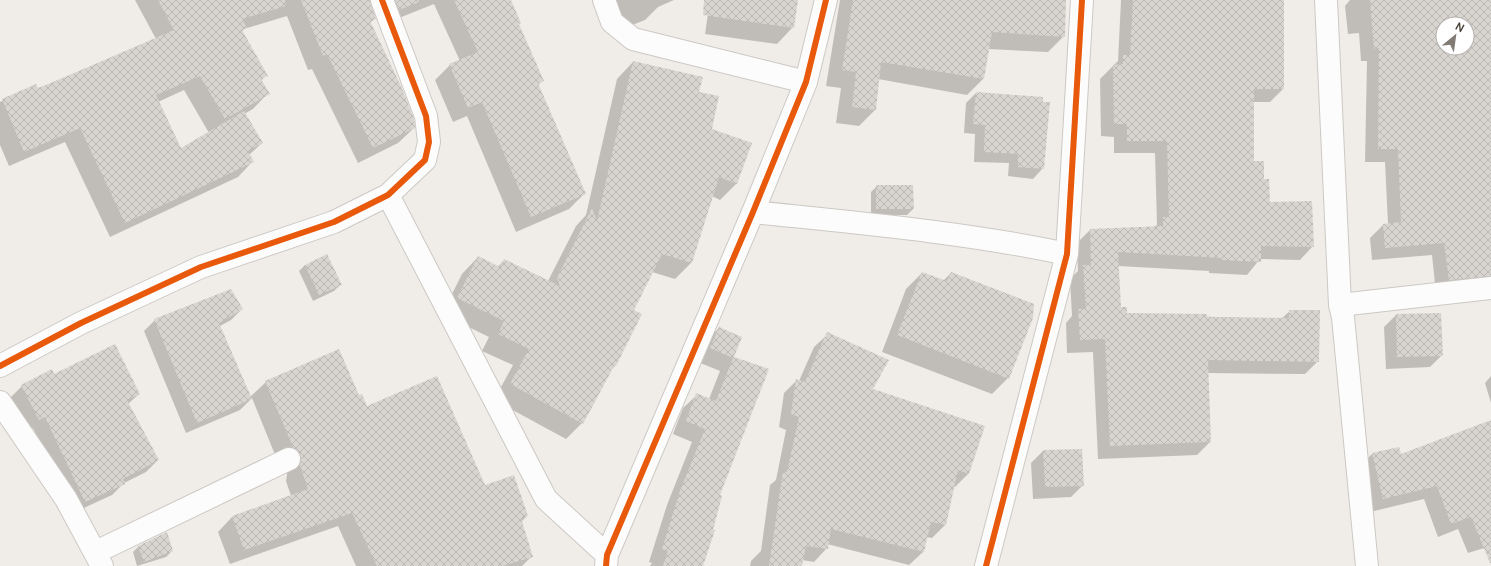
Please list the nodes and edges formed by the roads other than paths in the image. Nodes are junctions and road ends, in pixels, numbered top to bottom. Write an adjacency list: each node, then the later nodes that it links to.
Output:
1 (382, 0): 7 (street)
2 (604, 0): 6 (street)
3 (826, 0): 6 (street)
4 (1082, 0): 9 (street)
5 (1326, 0): 11 (street)
6 (806, 82): 8 (street)
7 (388, 194): 12 (street); 16 (street)
8 (753, 212): 9 (street); 16 (street)
9 (1067, 254): 17 (street)
10 (1491, 288): 11 (street)
11 (1340, 304): 18 (street)
12 (0, 366)
13 (0, 402): 15 (street)
14 (289, 459): 15 (street)
15 (99, 559)
16 (607, 560)
17 (986, 566)
18 (1367, 566)

